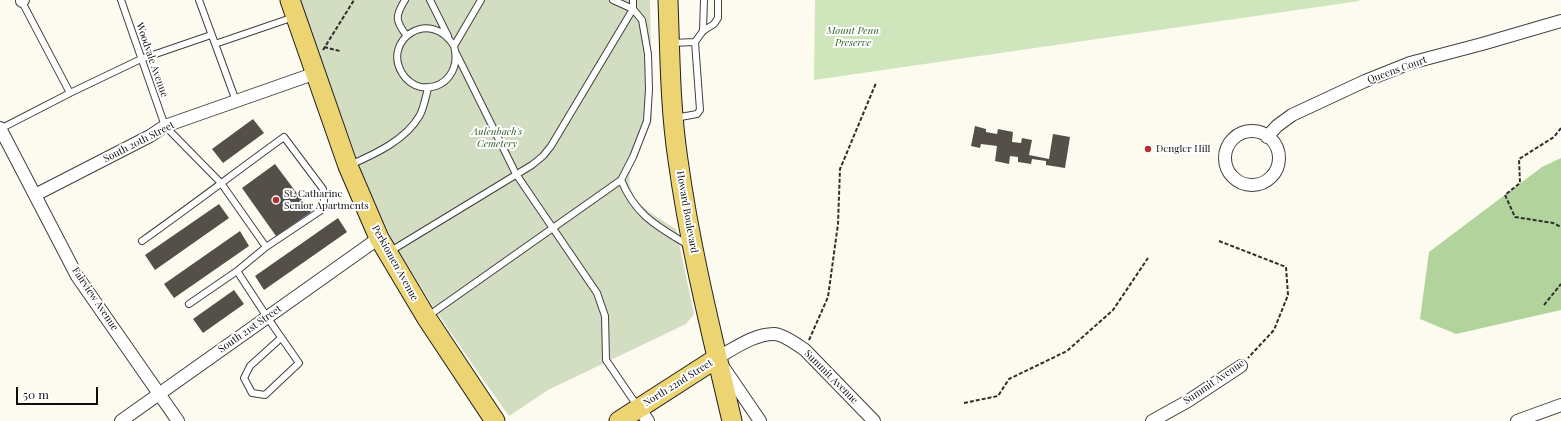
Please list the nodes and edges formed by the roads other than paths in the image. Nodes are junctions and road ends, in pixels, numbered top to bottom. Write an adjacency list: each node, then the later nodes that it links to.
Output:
1 (22, 0): 27 (lane)
2 (121, 0): 24 (lane, Woodvale Avenue)
3 (199, 0): 16 (lane)
4 (405, 0): 17 (lane)
5 (430, 0): 18 (lane)
6 (481, 0): 22 (lane)
7 (613, 0): 13 (lane)
8 (633, 0): 13 (lane)
9 (668, 0): 20 (main road, Howard Boulevard)
10 (704, 0): 15 (lane)
11 (718, 0): 15 (lane)
12 (293, 8): 21 (lane); 25 (main road, Perkiomen Avenue)
13 (633, 9): 34 (lane); 35 (lane)
14 (1561, 21): 32 (street, Queens Court)
15 (704, 31): 19 (lane)
16 (211, 35): 21 (lane); 24 (lane)
17 (407, 36): 18 (lane); 26 (lane)
18 (449, 38): 22 (lane)
19 (695, 42): 20 (lane); 29 (lane)
20 (670, 43): 29 (main road, Howard Boulevard)
21 (215, 44): 28 (lane)
22 (454, 46): 23 (lane)
23 (456, 53): 26 (lane); 34 (lane)
24 (141, 59): 27 (lane); 30 (lane, Woodvale Avenue)
25 (314, 68): 28 (street, South 20th Street); 33 (main road, Perkiomen Avenue)
26 (428, 88): 33 (lane)
27 (70, 93): 31 (lane)
28 (236, 101): 30 (street, South 20th Street)
29 (673, 119): 42 (main road, Howard Boulevard)
30 (165, 126): 36 (lane); 37 (street, South 20th Street)
31 (0, 129): 37 (street, Fairview Avenue)
32 (1267, 136): 32 (street)
33 (348, 166): 40 (main road, Perkiomen Avenue)
34 (516, 174): 38 (lane); 40 (lane)
35 (621, 180): 38 (lane); 42 (lane)
36 (221, 183): 39 (lane); 41 (lane); 41 (lane)
37 (35, 195): 50 (street, Fairview Avenue)
38 (553, 229): 46 (lane); 52 (lane)
39 (142, 241)
40 (384, 246): 45 (street, South 21st Street); 46 (main road, Perkiomen Avenue)
41 (266, 247): 43 (lane)
42 (693, 247): 48 (main road, Howard Boulevard)
43 (237, 271): 44 (lane); 45 (lane)
44 (189, 304)
45 (267, 317): 47 (lane); 50 (street, South 21st Street)
46 (426, 317): 55 (main road, Perkiomen Avenue)
47 (281, 338): 47 (lane)
48 (717, 358): 52 (main road, North 22nd Street); 57 (main road, Howard Boulevard); 58 (street); 59 (street, Summit Avenue)
49 (1241, 366): 60 (street, Summit Avenue)
50 (159, 394): 53 (street, South 21st Street); 54 (street, Fairview Avenue)
51 (1561, 405): 61 (street)
52 (643, 414): 56 (main road, North 22nd Street)
53 (121, 421)
54 (178, 421)
55 (495, 421)
56 (619, 421)
57 (732, 421)
58 (760, 421)
59 (874, 421)
60 (1152, 421)
61 (1517, 421)

